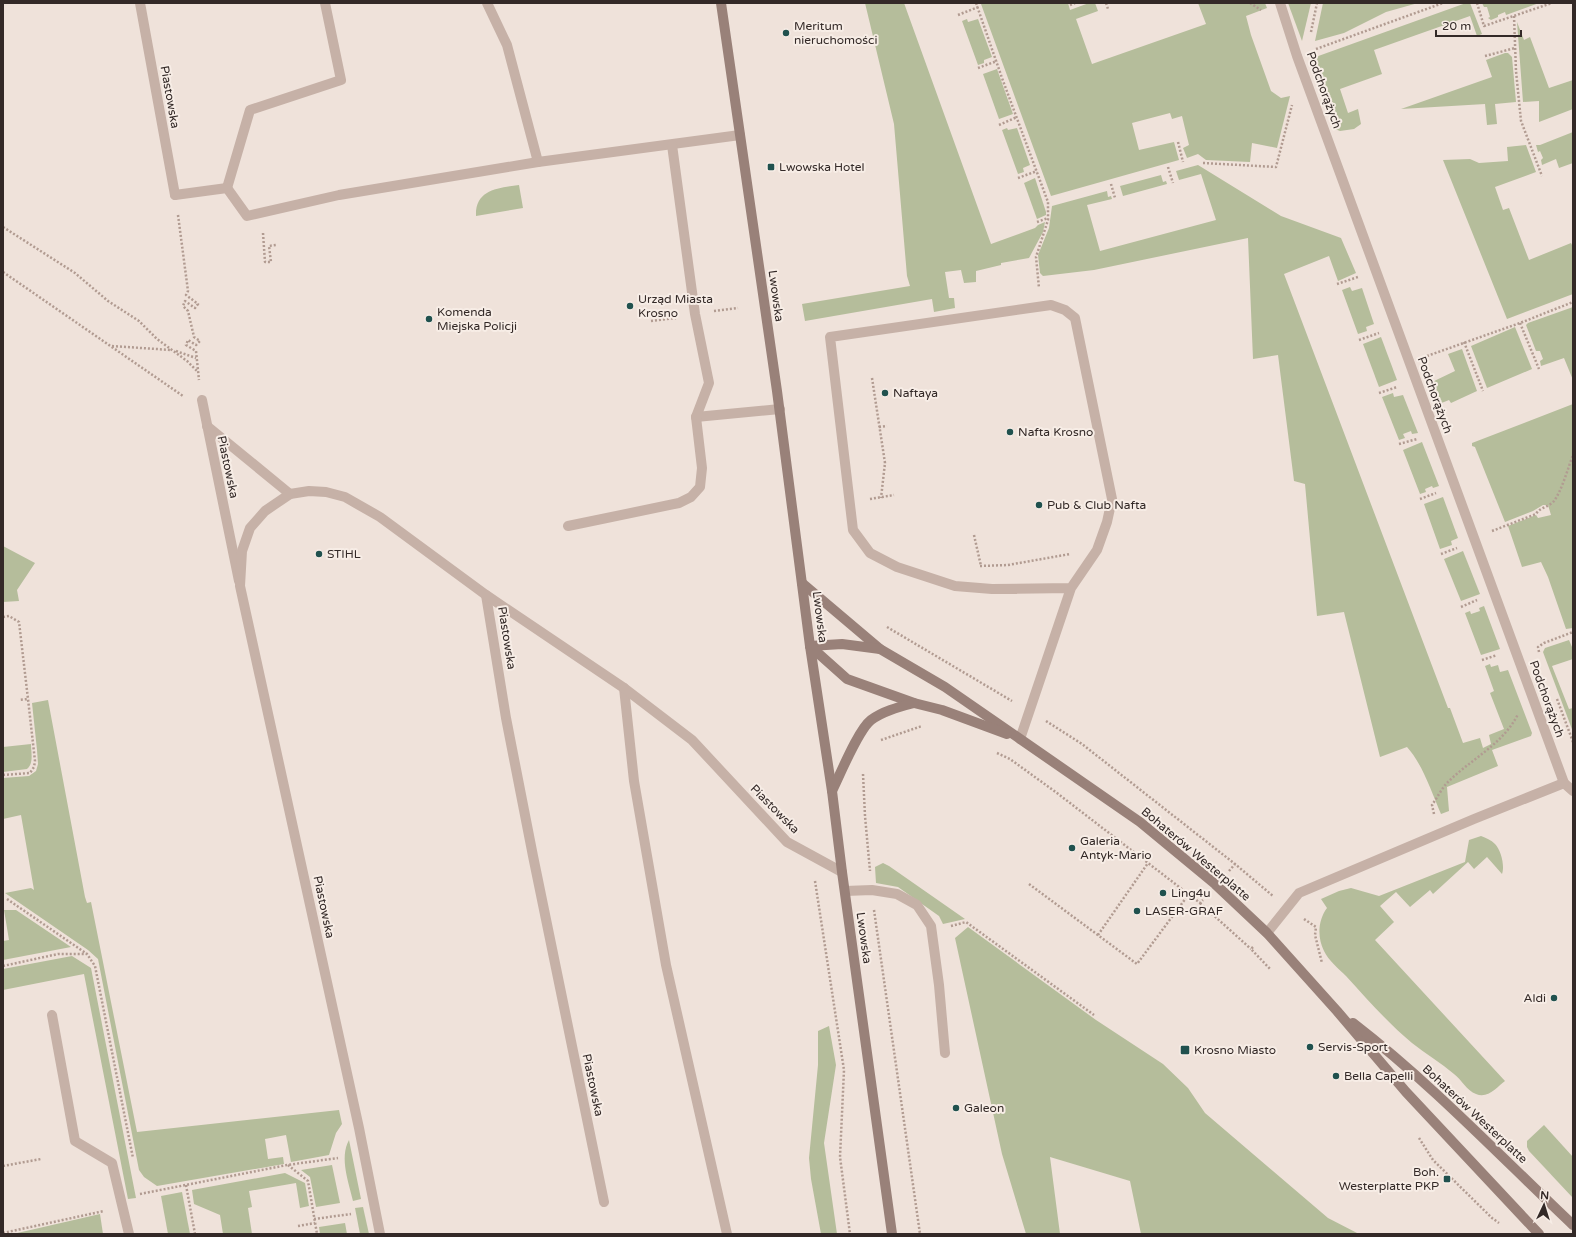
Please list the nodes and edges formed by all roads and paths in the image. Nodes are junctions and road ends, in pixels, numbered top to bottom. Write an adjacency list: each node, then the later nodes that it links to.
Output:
1 (140, 3): 42 (street, Piastowska)
2 (325, 3): 41 (street)
3 (487, 3): 32 (street)
4 (721, 3): 29 (street, Lwowska)
5 (976, 3): 15 (path)
6 (1075, 3): 14 (path)
7 (1106, 3): 16 (path)
8 (1250, 3): 17 (path)
9 (1280, 3): 22 (street, Podchorążych)
10 (1317, 3): 21 (path)
11 (1443, 3): 21 (path)
12 (1477, 3): 19 (path)
13 (1552, 3): 19 (path)
14 (1070, 5)
15 (978, 8): 18 (path); 24 (path)
16 (1108, 9)
17 (1261, 10)
18 (958, 15)
19 (1514, 16): 20 (path)
20 (1515, 48): 23 (path); 37 (path)
21 (1307, 52): 22 (path)
22 (1297, 56): 26 (street, Podchorążych)
23 (1485, 56)
24 (997, 61): 25 (path); 27 (path)
25 (978, 68)
26 (1304, 74): 34 (path); 63 (street, Podchorążych)
27 (1017, 117): 28 (path); 36 (path)
28 (999, 125)
29 (740, 135): 31 (street); 71 (street, Lwowska)
30 (1178, 142): 33 (path)
31 (672, 145): 32 (street); 72 (street)
32 (538, 162): 41 (street)
33 (1184, 162)
34 (1203, 162)
35 (1168, 167): 39 (path)
36 (1037, 171): 38 (path); 44 (path)
37 (1542, 176)
38 (1018, 178)
39 (1173, 183)
40 (1111, 184): 43 (path)
41 (227, 188): 42 (street)
42 (175, 195): 62 (path)
43 (1115, 198)
44 (1048, 218): 45 (path); 53 (path)
45 (1037, 222)
46 (3, 227): 61 (path)
47 (264, 245): 48 (path)
48 (276, 245)
49 (3, 272): 60 (path)
50 (1362, 275): 51 (path)
51 (1337, 284)
52 (1573, 302): 56 (path)
53 (1041, 306): 93 (street); 93 (street)
54 (661, 320): 55 (path)
55 (651, 321)
56 (1520, 323): 59 (path); 64 (path)
57 (1383, 331): 58 (path)
58 (1359, 340)
59 (1464, 342): 63 (path); 68 (path)
60 (112, 346): 61 (path); 70 (path)
61 (173, 350): 62 (path); 65 (path)
62 (196, 358): 65 (path)
63 (1409, 362): 85 (street, Podchorążych)
64 (1539, 369)
65 (198, 373): 70 (path)
66 (872, 378): 75 (path)
67 (1403, 385): 69 (path)
68 (1483, 391)
69 (1379, 393)
70 (202, 405): 73 (street, Piastowska)
71 (780, 409): 72 (street); 91 (street, Lwowska)
72 (696, 417): 83 (street)
73 (207, 426): 80 (street); 92 (street, Piastowska)
74 (887, 426): 75 (path)
75 (879, 427): 81 (path)
76 (1423, 437): 77 (path)
77 (1399, 444)
78 (1573, 455): 85 (path)
79 (1438, 492): 82 (path)
80 (290, 494): 92 (street, Piastowska); 94 (street, Piastowska)
81 (894, 495)
82 (1420, 499)
83 (568, 526)
84 (974, 535): 89 (path)
85 (1474, 538): 117 (street, Podchorążych)
86 (1459, 548): 88 (path)
87 (1072, 554): 89 (path)
88 (1441, 554)
89 (982, 566): 90 (path)
90 (975, 567)
91 (802, 583): 99 (street, Lwowska); 100 (street, Bohaterów Westerplatte)
92 (240, 586): 160 (street, Piastowska)
93 (1071, 588): 111 (street)
94 (486, 596): 104 (street, Piastowska); 149 (street, Piastowska)
95 (1479, 599): 96 (path)
96 (1461, 606)
97 (3, 617): 106 (path)
98 (1573, 632): 102 (path)
99 (810, 646): 100 (street, Bohaterów Westerplatte); 108 (street, Bohaterów Westerplatte); 118 (street, Lwowska)
100 (880, 649): 111 (street, Bohaterów Westerplatte)
101 (1499, 654): 103 (path)
102 (1540, 657)
103 (1482, 660)
104 (624, 688): 121 (street, Piastowska); 161 (street)
105 (1554, 693): 113 (path)
106 (28, 699): 107 (path); 116 (path)
107 (19, 700)
108 (914, 703): 111 (street, Bohaterów Westerplatte); 118 (street, Bohaterów Westerplatte)
109 (1519, 712): 120 (path)
110 (923, 726): 112 (path)
111 (1020, 739): 126 (street, Bohaterów Westerplatte)
112 (877, 742)
113 (1573, 742)
114 (996, 753): 122 (path)
115 (864, 771): 127 (path)
116 (3, 775)
117 (1564, 783): 119 (street, Podchorążych); 133 (street)
118 (832, 791): 124 (street, Lwowska)
119 (1573, 791)
120 (1436, 820)
121 (811, 855): 124 (street, Piastowska); 162 (path)
122 (1148, 863): 129 (path); 134 (path)
123 (1236, 864): 126 (path)
124 (842, 872): 128 (street, Lwowska)
125 (1029, 884): 134 (path)
126 (1215, 884): 131 (path); 133 (street, Bohaterów Westerplatte)
127 (872, 890): 128 (street); 132 (street); 164 (path)
128 (845, 891): 163 (street, Lwowska)
129 (1189, 894): 131 (path); 134 (path)
130 (6, 899): 136 (path)
131 (1200, 903): 135 (path)
132 (931, 926): 140 (path); 141 (street)
133 (1267, 933): 138 (street, Bohaterów Westerplatte)
134 (1098, 935)
135 (1251, 949)
136 (87, 954): 137 (path); 144 (path)
137 (3, 966)
138 (1337, 1011): 154 (street, Bohaterów Westerplatte); 165 (street, Bohaterów Westerplatte)
139 (52, 1015): 150 (street)
140 (1094, 1015)
141 (945, 1053)
142 (338, 1158): 145 (path)
143 (41, 1159): 146 (path)
144 (134, 1164)
145 (287, 1165): 147 (path); 152 (path)
146 (3, 1166)
147 (186, 1185): 148 (path); 158 (path)
148 (139, 1187)
149 (604, 1202)
150 (123, 1207): 156 (path); 157 (street)
151 (351, 1214): 152 (path)
152 (314, 1219): 153 (path)
153 (315, 1223): 155 (path); 159 (path)
154 (1573, 1225)
155 (298, 1226)
156 (3, 1233)
157 (129, 1234)
158 (195, 1234)
159 (317, 1234)
160 (380, 1234)
161 (727, 1234)
162 (850, 1234)
163 (892, 1234)
164 (920, 1234)
165 (1539, 1234)

